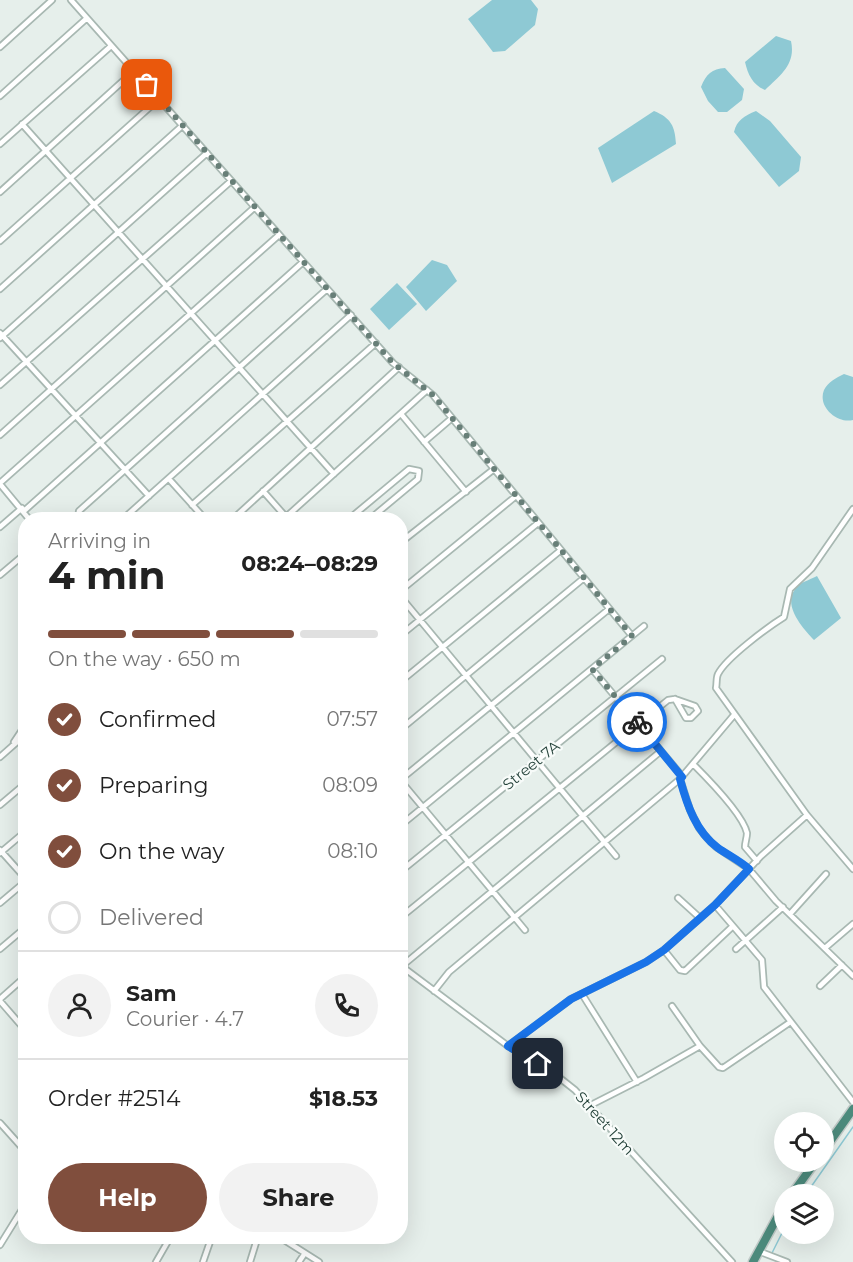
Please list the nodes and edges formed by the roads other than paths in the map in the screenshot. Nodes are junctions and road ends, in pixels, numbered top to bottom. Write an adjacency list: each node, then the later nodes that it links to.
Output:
1 (52, 0): 5 (street)
2 (71, 0): 3 (street)
3 (87, 18): 4 (street); 7 (street)
4 (111, 45): 6 (street); 9 (street)
5 (0, 47)
6 (134, 71): 8 (street); 12 (street)
7 (0, 96)
8 (159, 99): 10 (street); 14 (street)
9 (22, 124): 11 (street); 12 (street)
10 (183, 125): 13 (street); 17 (street)
11 (0, 144)
12 (46, 151): 14 (street); 16 (street)
13 (207, 153): 15 (street); 19 (street)
14 (70, 178): 17 (street); 21 (street)
15 (231, 181): 18 (street); 22 (street)
16 (0, 192)
17 (94, 204): 19 (street); 25 (street)
18 (255, 207): 20 (street); 24 (street)
19 (118, 232): 22 (street); 29 (street)
20 (279, 235): 23 (street); 27 (street)
21 (0, 241)
22 (143, 259): 24 (street); 32 (street)
23 (303, 262): 26 (street); 30 (street)
24 (166, 286): 27 (street); 36 (street)
25 (0, 289)
26 (327, 289): 28 (street); 33 (street)
27 (191, 313): 30 (street); 40 (street)
28 (351, 315): 31 (street); 38 (street)
29 (1, 336): 32 (street)
30 (215, 340): 33 (street); 45 (street)
31 (376, 344): 34 (street); 42 (street)
32 (26, 362): 35 (street); 36 (street)
33 (239, 367): 38 (street); 47 (street)
34 (399, 367): 37 (street); 46 (street)
35 (0, 385)
36 (51, 389): 40 (street); 43 (street)
37 (427, 390): 39 (street); 41 (street)
38 (263, 394): 42 (street); 50 (street)
39 (401, 414): 44 (street); 49 (street)
40 (76, 416): 45 (street); 51 (street)
41 (452, 418): 44 (street); 48 (street)
42 (287, 421): 46 (street); 56 (street)
43 (0, 435)
44 (424, 442): 53 (street)
45 (100, 443): 47 (street); 58 (street)
46 (311, 447): 49 (street); 52 (street)
47 (124, 469): 54 (street); 60 (street)
48 (494, 469): 53 (street); 55 (street)
49 (334, 474): 65 (street)
50 (169, 479): 54 (street); 56 (street)
51 (0, 484): 58 (street)
52 (263, 491): 63 (street); 64 (street)
53 (466, 492): 71 (street)
54 (149, 496): 61 (street)
55 (516, 496): 69 (street); 76 (street)
56 (192, 505): 62 (street)
57 (853, 509): 91 (street)
58 (23, 510): 59 (street)
59 (20, 512)
60 (79, 512)
61 (131, 512)
62 (198, 512)
63 (240, 512)
64 (282, 512)
65 (293, 512)
66 (358, 512): 67 (street)
67 (378, 512)
68 (18, 514): 70 (street)
69 (538, 523): 72 (street); 79 (street)
70 (0, 527)
71 (408, 537)
72 (561, 550): 75 (street); 83 (street)
73 (18, 560): 74 (street)
74 (0, 575)
75 (584, 578): 78 (street); 87 (street)
76 (408, 584)
77 (408, 606): 79 (street)
78 (609, 609): 82 (street); 90 (street)
79 (420, 620): 81 (street); 83 (street)
80 (644, 626): 82 (street)
81 (408, 630)
82 (632, 636): 85 (street)
83 (443, 648): 86 (street); 87 (street)
84 (662, 659): 88 (street, Street 7A)
85 (592, 669): 88 (street); 94 (street)
86 (408, 676)
87 (466, 676): 90 (street); 92 (street)
88 (615, 697): 93 (street); 100 (street, Street 7A)
89 (675, 699): 89 (street); 93 (street)
90 (491, 706): 94 (street); 102 (street)
91 (734, 715): 101 (street); 109 (street)
92 (408, 723)
93 (638, 724): 98 (street); 104 (street)
94 (514, 733): 100 (street); 108 (street)
95 (18, 736): 97 (street)
96 (18, 741): 97 (street)
97 (11, 747): 99 (street)
98 (661, 750): 103 (street); 110 (street)
99 (0, 757)
100 (537, 761): 104 (street); 112 (street, Street 7A)
101 (693, 764): 103 (street); 117 (street)
102 (408, 773)
103 (681, 778): 114 (street); 120 (street)
104 (560, 788): 110 (street); 118 (street)
105 (408, 789): 108 (street)
106 (18, 790): 107 (street)
107 (0, 806)
108 (423, 807): 111 (street); 112 (street)
109 (807, 815): 117 (street); 121 (street)
110 (582, 816): 114 (street); 125 (street)
111 (408, 819)
112 (446, 835): 118 (street); 119 (street, Street 7A)
113 (18, 838): 115 (street)
114 (604, 842): 116 (street); 132 (street)
115 (1, 852): 122 (street)
116 (616, 856)
117 (757, 861): 120 (street)
118 (469, 862): 125 (street); 130 (street)
119 (408, 866)
120 (749, 869): 128 (street); 129 (street)
121 (853, 869)
122 (18, 871)
123 (826, 874): 131 (street)
124 (18, 887): 127 (street)
125 (492, 891): 132 (street); 143 (street)
126 (678, 898): 133 (street)
127 (0, 903)
128 (715, 905): 133 (street); 135 (street)
129 (783, 908): 131 (street); 138 (street)
130 (408, 912)
131 (790, 914): 139 (street)
132 (514, 917): 136 (street); 149 (street)
133 (700, 918): 142 (street)
134 (853, 924): 139 (street)
135 (733, 926): 138 (street); 142 (street)
136 (525, 930)
137 (18, 934): 140 (street)
138 (746, 940): 141 (street); 154 (street)
139 (825, 948): 144 (street)
140 (0, 949)
141 (736, 949)
142 (664, 950): 150 (street)
143 (408, 959)
144 (842, 965): 146 (street); 148 (street)
145 (408, 971): 149 (street, Street 12m)
146 (853, 976)
147 (18, 983): 151 (street)
148 (820, 986)
149 (434, 991): 155 (street, Street 12m)
150 (582, 994): 155 (street); 157 (street)
151 (0, 1000): 153 (street)
152 (672, 1006): 156 (street)
153 (18, 1021)
154 (789, 1023): 156 (street); 158 (street)
155 (508, 1046): 159 (street, Street 12m)
156 (700, 1046): 157 (street)
157 (637, 1082): 159 (street)
158 (853, 1104): 161 (highway)
159 (588, 1106): 177 (street, Street 12m)
160 (0, 1123): 162 (street)
161 (834, 1134)
162 (18, 1143)
163 (18, 1216): 169 (street)
164 (774, 1232): 171 (highway)
165 (166, 1244): 172 (street)
166 (209, 1244): 173 (street)
167 (256, 1244): 174 (street)
168 (291, 1244): 170 (street)
169 (0, 1245)
170 (305, 1253): 175 (street); 176 (street)
171 (766, 1254): 178 (highway); 179 (street)
172 (156, 1262)
173 (203, 1262)
174 (250, 1262)
175 (299, 1262)
176 (319, 1262)
177 (732, 1262)
178 (753, 1262)
179 (787, 1262)

